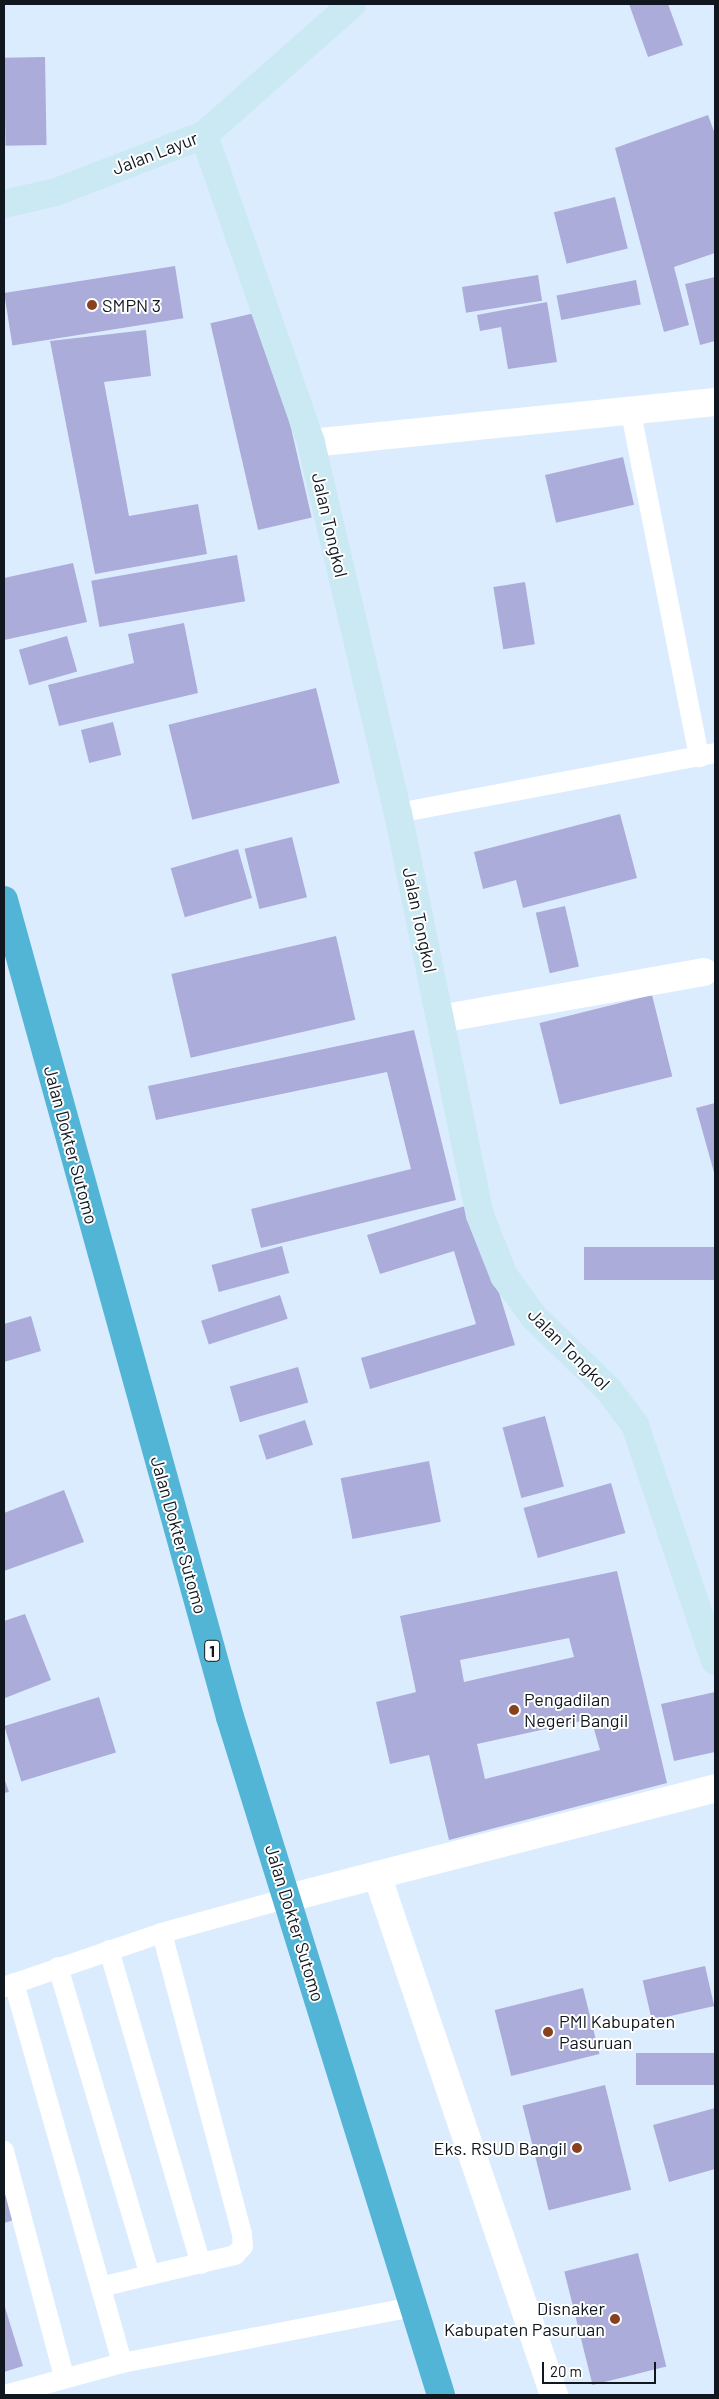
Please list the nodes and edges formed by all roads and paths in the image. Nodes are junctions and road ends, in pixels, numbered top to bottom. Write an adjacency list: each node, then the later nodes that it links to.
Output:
1 (352, 4): 2 (street, Jalan Layur)
2 (204, 135): 3 (street, Jalan Layur); 6 (street, Jalan Tongkol)
3 (4, 204)
4 (715, 402): 5 (street)
5 (631, 413): 6 (street); 7 (lane)
6 (311, 443): 8 (street, Jalan Tongkol)
7 (707, 755): 8 (lane)
8 (398, 813): 11 (street, Jalan Tongkol)
9 (4, 900): 15 (highway, Jalan Dokter Sutomo / 1)
10 (704, 972): 11 (street)
11 (440, 1019): 12 (street, Jalan Tongkol)
12 (715, 1661)
13 (715, 1788): 14 (street)
14 (377, 1875): 15 (street); 29 (street)
15 (288, 1898): 16 (lane); 24 (highway, Jalan Dokter Sutomo / 1)
16 (162, 1933): 17 (lane); 21 (lane)
17 (109, 1950): 18 (lane); 21 (lane)
18 (58, 1967): 19 (lane); 22 (lane)
19 (9, 1985): 23 (lane)
20 (4, 2151): 26 (lane)
21 (201, 2264): 22 (lane)
22 (150, 2275): 23 (lane)
23 (101, 2287): 25 (lane)
24 (413, 2307): 25 (lane); 28 (highway, Jalan Dokter Sutomo / 1)
25 (122, 2363): 26 (lane)
26 (64, 2377): 27 (lane)
27 (5, 2395)
28 (441, 2395)
29 (554, 2395)

